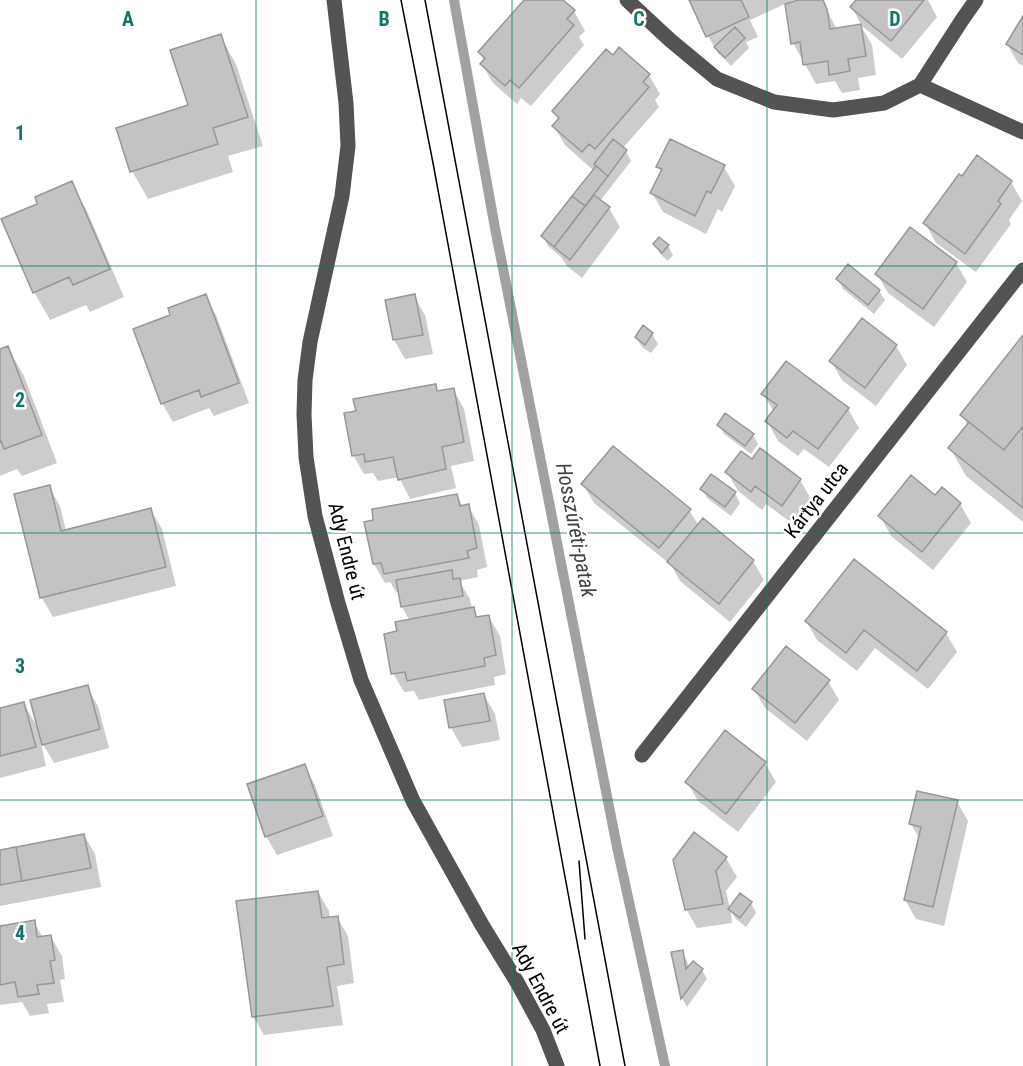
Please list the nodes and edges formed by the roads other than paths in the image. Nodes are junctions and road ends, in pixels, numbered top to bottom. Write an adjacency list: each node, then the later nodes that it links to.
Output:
1 (334, 0): 8 (street, Ady Endre út)
2 (627, 0): 4 (street)
3 (976, 0): 4 (street)
4 (920, 85): 5 (street)
5 (1023, 132)
6 (1023, 270): 7 (street, Kártya utca)
7 (642, 755)
8 (557, 1066)

